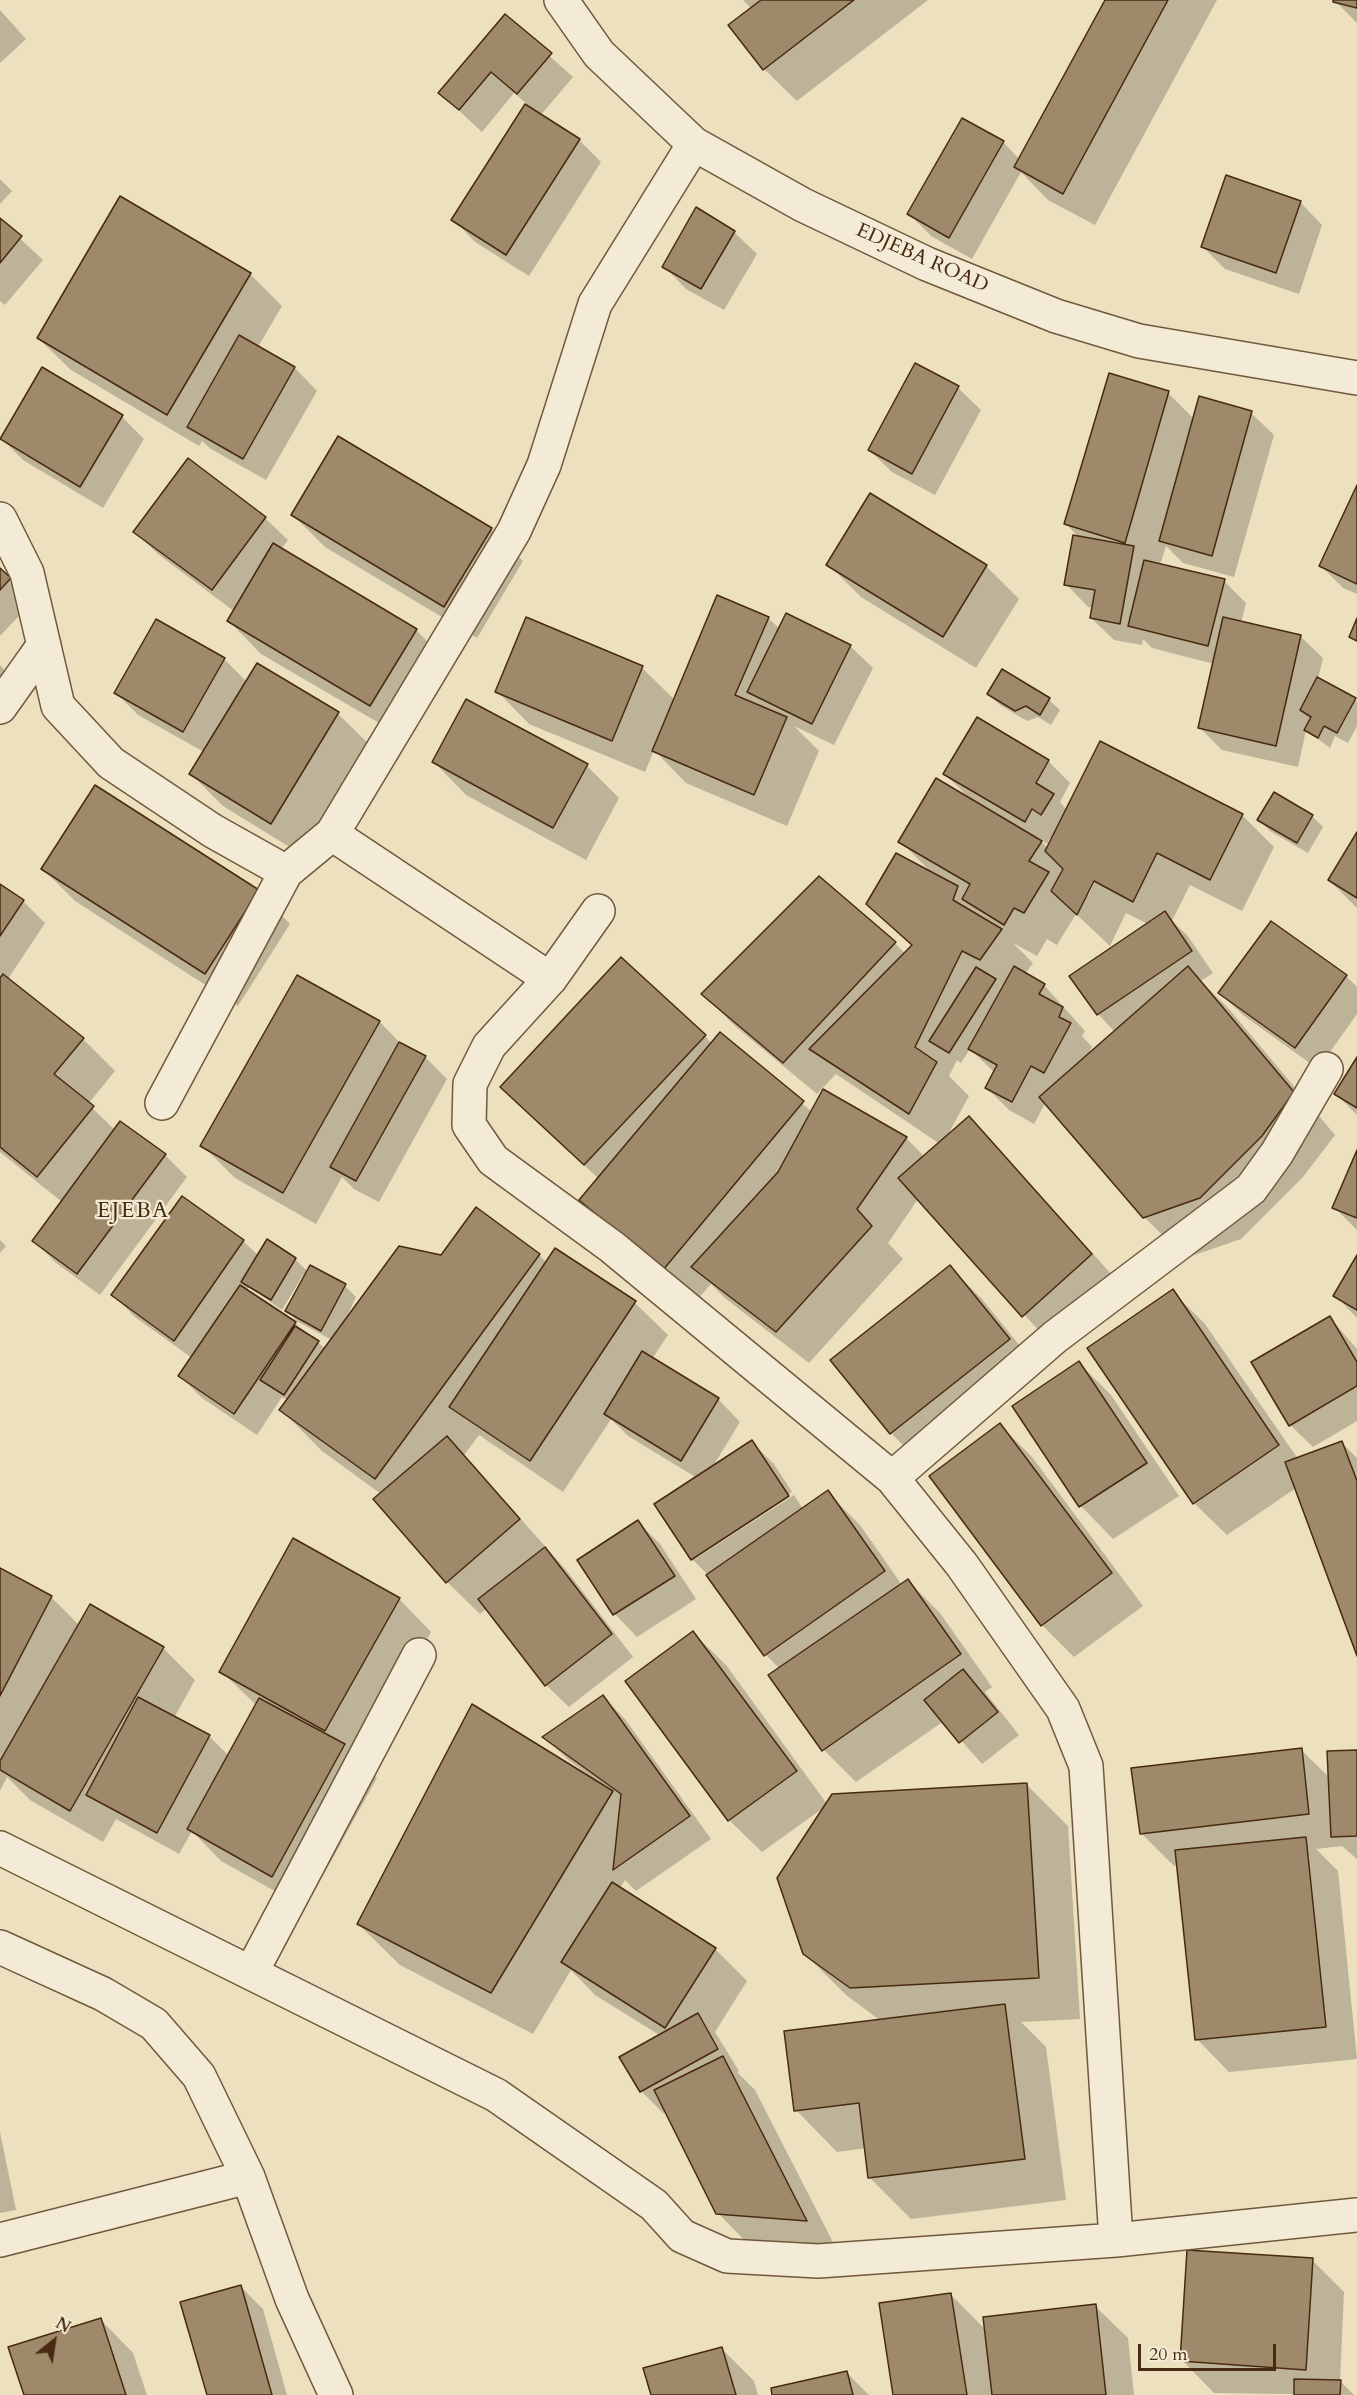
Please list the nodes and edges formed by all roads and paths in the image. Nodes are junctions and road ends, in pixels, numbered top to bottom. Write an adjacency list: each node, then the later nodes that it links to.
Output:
1 (561, 0): 2 (street, EDJEBA ROAD)
2 (694, 144): 3 (street, EDJEBA ROAD); 7 (street)
3 (1357, 378)
4 (0, 519): 5 (street)
5 (44, 645): 6 (street); 8 (street)
6 (0, 707)
7 (332, 834): 8 (street); 10 (street)
8 (286, 872): 12 (street)
9 (598, 911): 10 (street)
10 (550, 979): 13 (street)
11 (1326, 1069): 13 (street)
12 (162, 1103)
13 (892, 1478): 21 (street)
14 (419, 1655): 17 (street)
15 (0, 1848): 17 (street)
16 (0, 1947): 18 (street)
17 (252, 1971): 21 (street)
18 (248, 2177): 20 (street); 22 (street)
19 (1357, 2215): 21 (street)
20 (0, 2240)
21 (1116, 2240)
22 (336, 2395)

